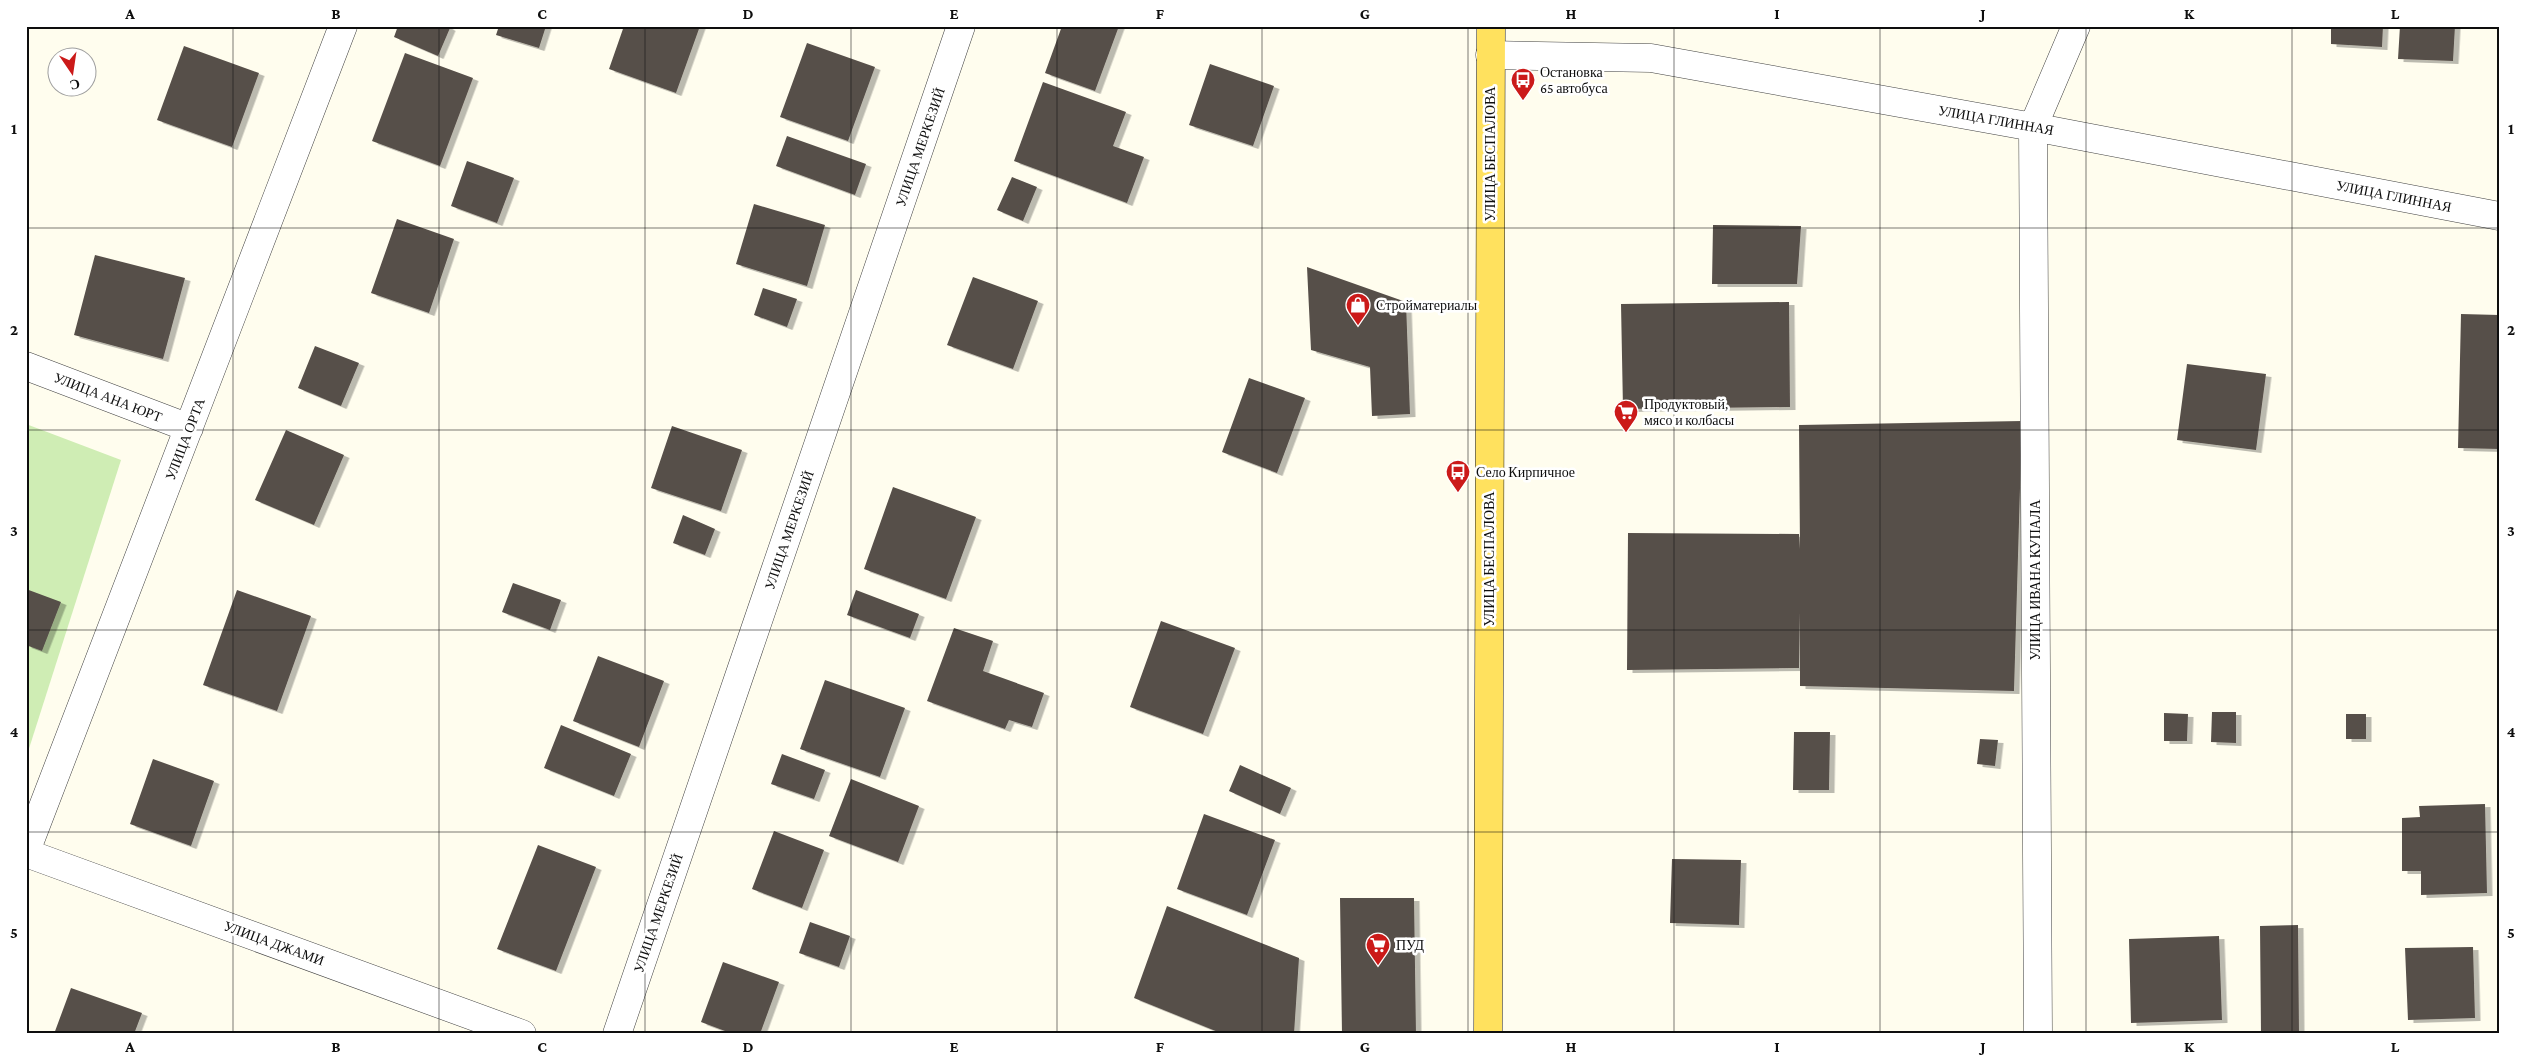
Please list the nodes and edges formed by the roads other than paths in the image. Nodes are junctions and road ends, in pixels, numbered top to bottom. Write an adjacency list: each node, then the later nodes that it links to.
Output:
1 (343, 26): 9 (street, УЛИЦА ОРТА)
2 (961, 26): 12 (street, УЛИЦА МЕРКЕЗИЙ)
3 (1491, 26): 5 (main road, УЛИЦА БЕСПАЛОВА)
4 (2076, 26): 6 (street)
5 (1490, 55): 6 (street, УЛИЦА ГЛИННАЯ); 13 (main road, УЛИЦА БЕСПАЛОВА)
6 (2033, 127): 7 (street, УЛИЦА ГЛИННАЯ); 14 (street, УЛИЦА ИВАНА КУПАЛА)
7 (2499, 216)
8 (26, 366): 9 (street, УЛИЦА АНА ЮРТ)
9 (189, 428): 10 (street, УЛИЦА ОРТА)
10 (26, 852): 11 (street, УЛИЦА ДЖАМИ)
11 (522, 1034)
12 (617, 1034)
13 (1488, 1034)
14 (2038, 1034)

